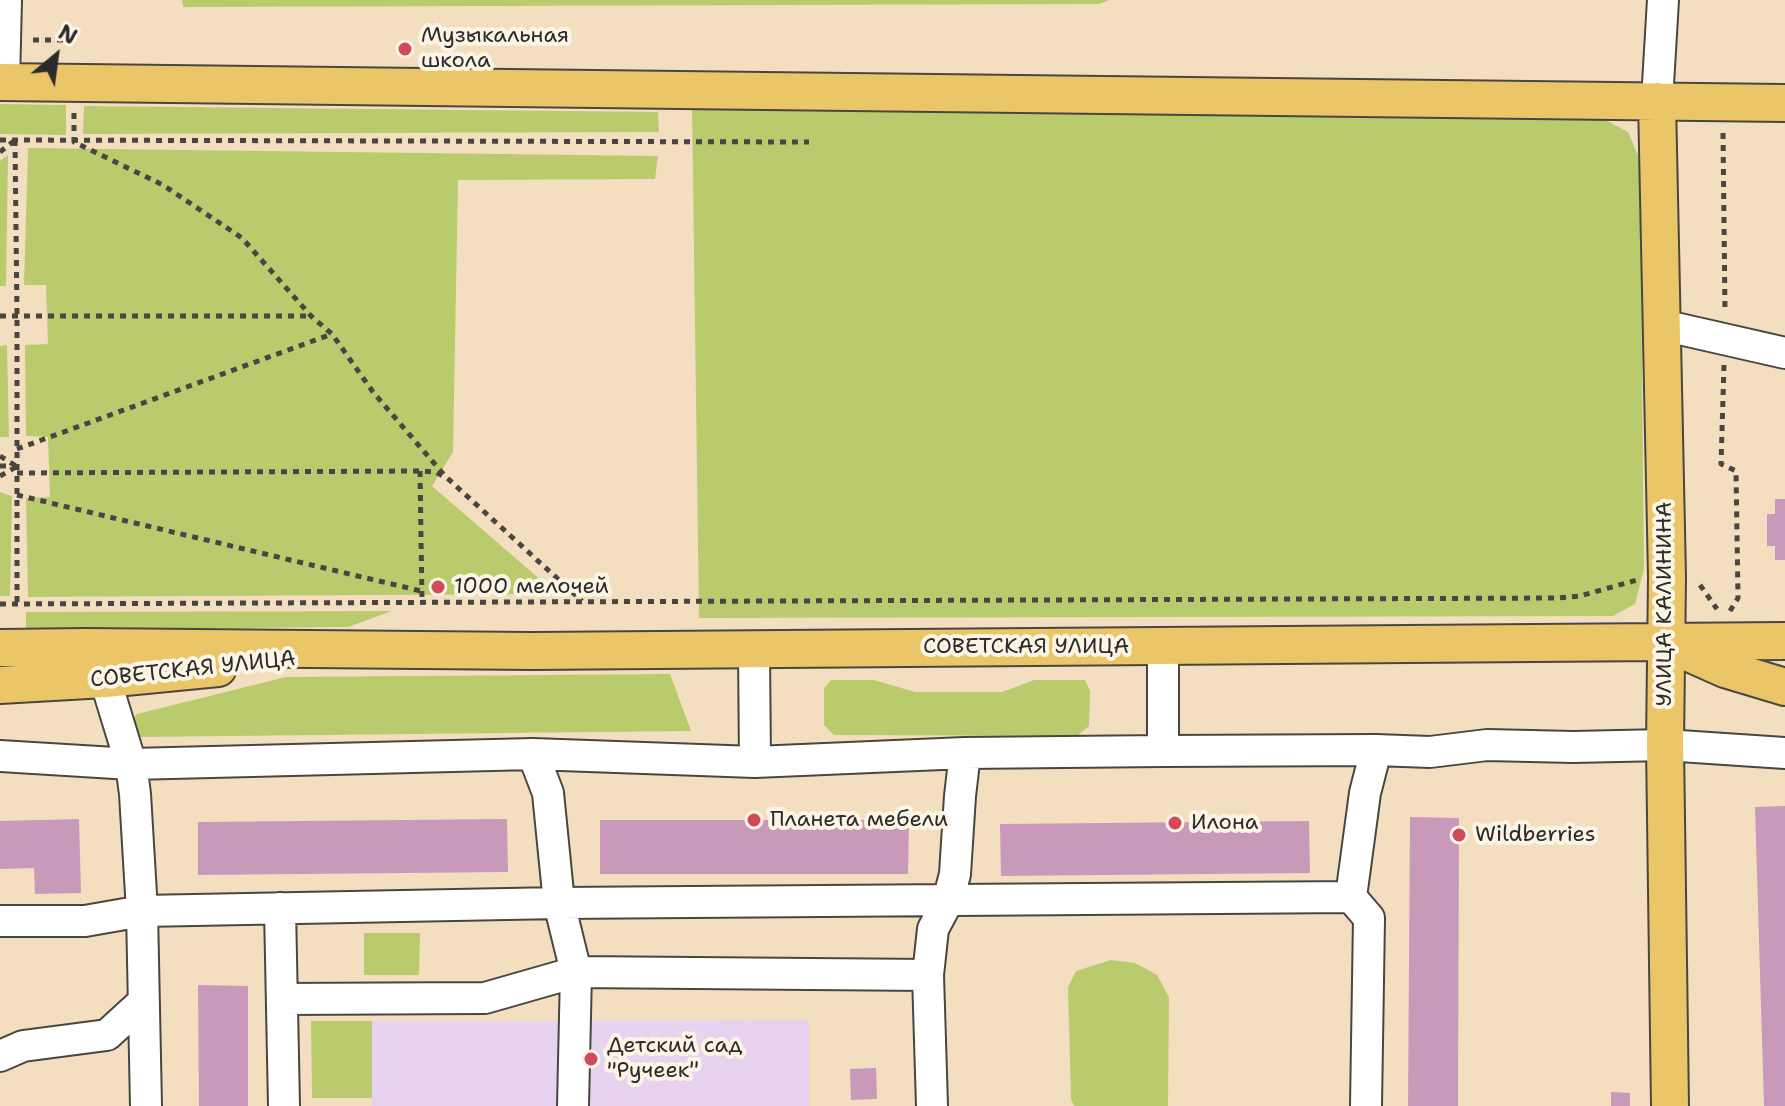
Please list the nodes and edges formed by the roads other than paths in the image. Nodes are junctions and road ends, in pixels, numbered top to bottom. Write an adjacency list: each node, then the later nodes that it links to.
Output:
1 (6, 0): 3 (street)
2 (1663, 0): 4 (street)
3 (2, 82): 4 (main road)
4 (1657, 101): 5 (main road); 6 (main road, УЛИЦА КАЛИНИНА)
5 (1785, 103)
6 (1662, 325): 7 (street); 9 (main road, УЛИЦА КАЛИНИНА)
7 (1785, 353)
8 (1785, 641): 9 (main road, СОВЕТСКАЯ УЛИЦА)
9 (1666, 643): 10 (main road, СОВЕТСКАЯ УЛИЦА); 17 (main road, СОВЕТСКАЯ УЛИЦА); 18 (main road, УЛИЦА КАЛИНИНА)
10 (1163, 646): 14 (main road, СОВЕТСКАЯ УЛИЦА); 20 (street)
11 (86, 647): 12 (main road, СОВЕТСКАЯ УЛИЦА); 13 (main road, СОВЕТСКАЯ УЛИЦА); 15 (street)
12 (0, 648)
13 (387, 650): 14 (main road, СОВЕТСКАЯ УЛИЦА); 15 (main road, СОВЕТСКАЯ УЛИЦА)
14 (754, 650): 25 (street)
15 (105, 679): 16 (main road, СОВЕТСКАЯ УЛИЦА); 26 (street)
16 (0, 685)
17 (1785, 687)
18 (1665, 745): 19 (street); 22 (street); 43 (main road, УЛИЦА КАЛИНИНА)
19 (1376, 750): 20 (street); 27 (street)
20 (1163, 751): 21 (street)
21 (965, 753): 25 (street); 28 (street)
22 (1785, 753)
23 (533, 754): 25 (street); 26 (street); 29 (street)
24 (0, 756): 26 (street)
25 (755, 762)
26 (131, 764): 31 (street)
27 (1351, 897): 28 (street); 42 (street)
28 (948, 901): 29 (street); 34 (street)
29 (559, 903): 30 (street); 33 (street)
30 (280, 908): 31 (street); 35 (street)
31 (142, 911): 32 (street); 36 (street)
32 (0, 921)
33 (576, 972): 34 (street); 35 (street); 40 (street)
34 (928, 975): 41 (street)
35 (282, 999): 39 (street)
36 (143, 1002): 37 (street); 38 (street)
37 (0, 1056)
38 (146, 1106)
39 (284, 1106)
40 (573, 1106)
41 (932, 1106)
42 (1366, 1106)
43 (1670, 1106)

